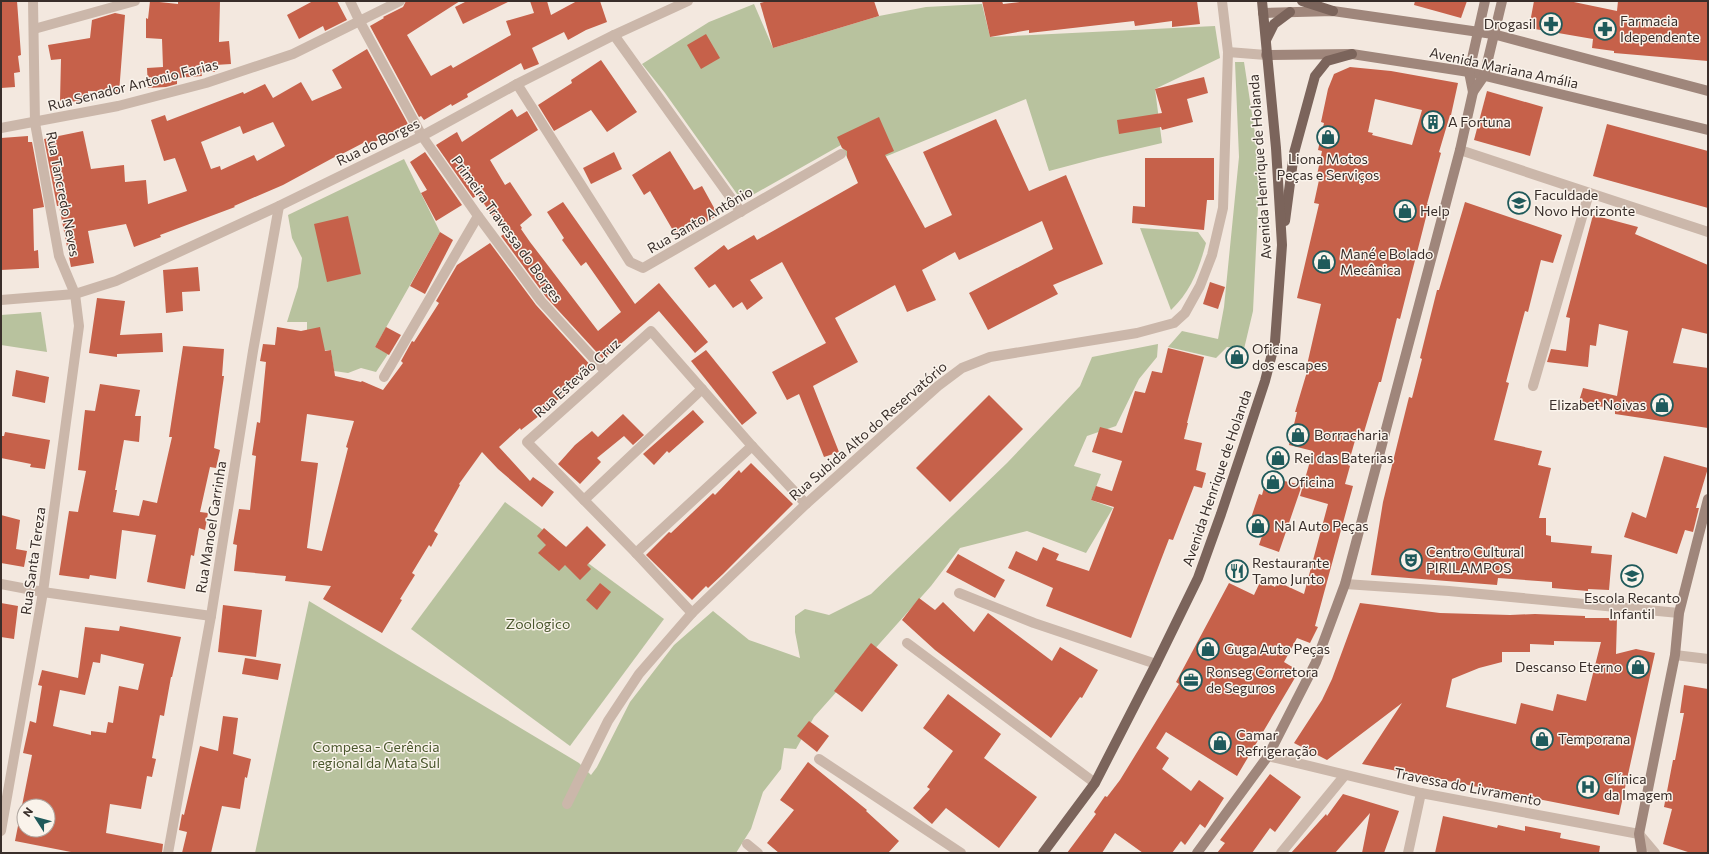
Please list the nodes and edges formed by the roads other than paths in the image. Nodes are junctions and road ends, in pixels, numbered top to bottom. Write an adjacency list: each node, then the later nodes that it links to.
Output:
1 (33, 1): 15 (street, Rua Tancredo Neves)
2 (135, 1): 15 (street)
3 (350, 1): 14 (street, Primeira Travessa do Borges)
4 (400, 1): 14 (street, Rua Senador Antonio Farias)
5 (688, 1): 18 (street, Rua do Borges)
6 (1222, 1): 20 (street, Rua Subida Alto do Reservatório)
7 (1262, 1): 13 (main road, Avenida Henrique de Holanda)
8 (1302, 1): 11 (main road)
9 (1485, 1): 16 (main road)
10 (1502, 1): 17 (main road)
11 (1333, 11): 12 (main road, Avenida Mariana Amália); 16 (main road, Avenida Mariana Amália)
12 (1290, 12): 13 (main road, Avenida Mariana Amália); 19 (main road)
13 (1263, 13): 19 (main road, Avenida Henrique de Holanda)
14 (360, 22): 28 (street, Rua Senador Antonio Farias); 31 (street, Primeira Travessa do Borges)
15 (34, 29): 28 (street, Rua Tancredo Neves)
16 (1477, 32): 17 (main road, Avenida Mariana Amália); 23 (main road)
17 (1493, 34): 24 (main road); 26 (main road, Avenida Mariana Amália)
18 (614, 35): 25 (street, Rua do Borges); 36 (street)
19 (1265, 41): 22 (main road, Avenida Henrique de Holanda)
20 (1228, 52): 22 (street); 49 (street, Rua Subida Alto do Reservatório)
21 (1352, 54): 22 (main road, Avenida Mariana Amália); 23 (main road, Avenida Mariana Amália); 39 (main road)
22 (1266, 55): 39 (main road, Avenida Henrique de Holanda)
23 (1469, 72): 24 (main road, Avenida Mariana Amália); 27 (main road)
24 (1484, 76): 27 (main road); 30 (main road, Avenida Mariana Amália)
25 (516, 84): 31 (street, Rua do Borges); 36 (street, Rua Santo Antônio)
26 (1708, 91)
27 (1473, 92): 32 (main road)
28 (35, 123): 29 (street, Rua Senador Antonio Farias); 40 (street, Rua Tancredo Neves)
29 (1, 128)
30 (1708, 130)
31 (422, 136): 35 (street, Rua do Borges); 37 (street, Primeira Travessa do Borges)
32 (1460, 150): 34 (street); 52 (main road)
33 (841, 154): 36 (street, Rua Santo Antônio)
34 (1589, 193): 38 (street); 44 (street)
35 (279, 206): 40 (street, Rua do Borges); 56 (street, Rua Manoel Garrinha)
36 (741, 212)
37 (478, 216): 42 (street, Primeira Travessa do Borges); 43 (street)
38 (1708, 232)
39 (1282, 245): 61 (main road, Avenida Henrique de Holanda)
40 (74, 294): 41 (street, Rua do Borges); 53 (street, Rua Santa Tereza)
41 (1, 300)
42 (605, 371): 45 (street, Rua Estevão Cruz); 48 (street, Rua Estevão Cruz)
43 (384, 377)
44 (1533, 386)
45 (702, 388): 46 (street, Rua Estevão Cruz); 48 (street)
46 (752, 446): 49 (street, Rua Estevão Cruz); 50 (street)
47 (1708, 499): 57 (main road)
48 (584, 500): 50 (street, Rua Estevão Cruz)
49 (806, 504): 55 (street, Rua Subida Alto do Reservatório)
50 (636, 553): 55 (street, Rua Estevão Cruz)
51 (1, 584): 53 (street)
52 (1345, 584): 57 (street); 62 (main road)
53 (43, 592): 56 (street); 68 (street, Rua Santa Tereza)
54 (959, 593): 61 (street)
55 (692, 613): 67 (street, Rua Subida Alto do Reservatório)
56 (211, 616): 71 (street, Rua Manoel Garrinha)
57 (1678, 618): 59 (main road)
58 (907, 643): 65 (street)
59 (1675, 655): 60 (street); 69 (main road)
60 (1708, 659)
61 (1156, 664): 65 (main road, Avenida Henrique de Holanda)
62 (1268, 756): 64 (street, Travessa do Livramento); 75 (main road)
63 (819, 759): 73 (street)
64 (1344, 775): 66 (street, Travessa do Livramento); 76 (street)
65 (1095, 783): 74 (main road, Avenida Henrique de Holanda)
66 (1421, 793): 69 (street, Travessa do Livramento); 77 (street)
67 (567, 804)
68 (1, 831)
69 (1639, 834): 78 (main road); 79 (street)
70 (746, 844): 72 (street)
71 (168, 853)
72 (758, 853)
73 (961, 853)
74 (1043, 853)
75 (1197, 853)
76 (1281, 853)
77 (1408, 853)
78 (1642, 853)
79 (1655, 853)

